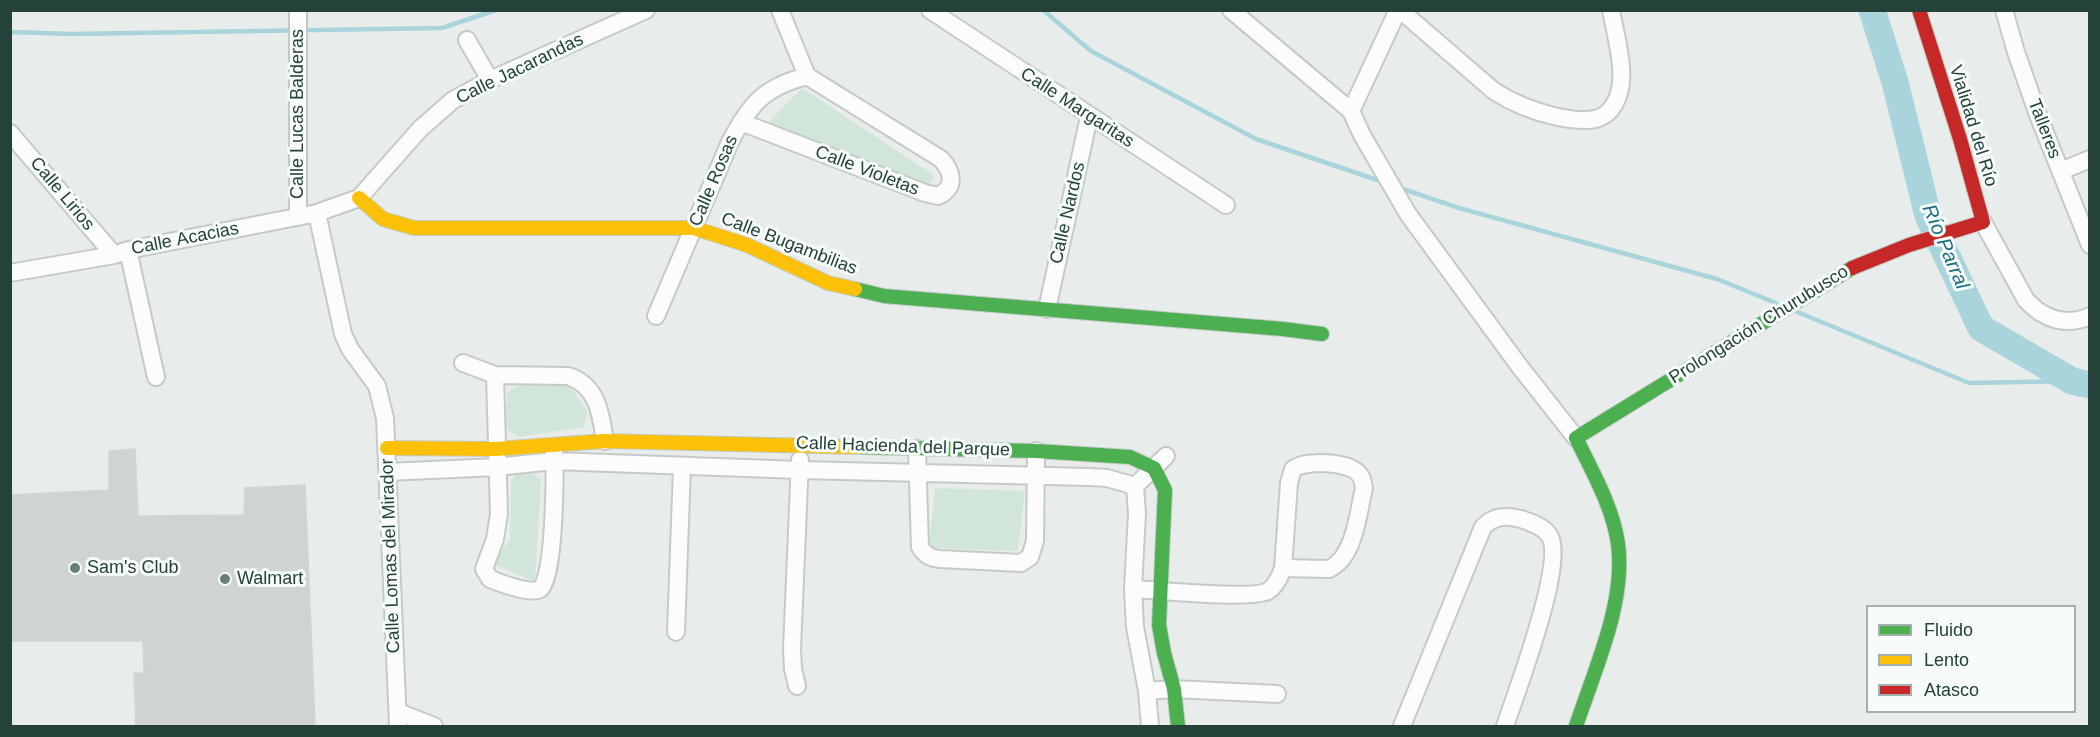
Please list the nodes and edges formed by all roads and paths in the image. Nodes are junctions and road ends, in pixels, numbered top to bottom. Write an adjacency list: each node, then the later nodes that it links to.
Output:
1 (298, 10): 22 (street, Calle Lucas Balderas)
2 (646, 10): 12 (street, Calle Jacarandas)
3 (780, 10): 11 (street)
4 (930, 10): 14 (street, Calle Margaritas)
5 (1399, 10): 6 (street); 13 (street)
6 (1611, 10)
7 (1919, 10): 23 (street, Vialidad del Río)
8 (2004, 10): 18 (street, Talleres)
9 (1235, 12): 13 (street)
10 (466, 40): 12 (street)
11 (807, 76): 15 (street, Calle Rosas); 15 (street, Calle Violetas)
12 (490, 80): 19 (street, Calle Jacarandas)
13 (1351, 111): 36 (street)
14 (1089, 117): 20 (street, Calle Margaritas); 28 (street, Calle Nardos)
15 (741, 122): 24 (street, Calle Rosas)
16 (10, 133): 26 (street, Calle Lirios)
17 (2090, 159): 18 (street)
18 (2061, 171): 25 (street, Talleres)
19 (359, 198): 21 (street, Calle Acacias); 24 (street, Calle Bugambilias)
20 (1226, 205)
21 (317, 213): 22 (street, Calle Acacias); 35 (street, Calle Lucas Balderas)
22 (298, 217): 26 (street, Calle Acacias)
23 (1983, 222): 30 (street); 36 (street, Prolongación Churubusco)
24 (694, 228): 28 (street, Calle Bugambilias); 29 (street, Calle Rosas)
25 (2090, 245)
26 (121, 252): 27 (street, Calle Acacias); 34 (street)
27 (10, 273)
28 (1047, 309): 31 (street, Calle Bugambilias)
29 (656, 316)
30 (2090, 316)
31 (1322, 334)
32 (462, 363): 33 (street)
33 (495, 375): 37 (street); 41 (street)
34 (156, 377)
35 (377, 386): 39 (street, Calle Lomas del Mirador)
36 (1576, 438): 66 (street)
37 (605, 441): 38 (street, Calle Hacienda del Parque); 43 (street, Calle Hacienda del Parque)
38 (800, 444): 40 (street, Calle Hacienda del Parque); 47 (street)
39 (387, 448): 41 (street, Calle Hacienda del Parque); 48 (street, Calle Lomas del Mirador)
40 (917, 449): 42 (street, Calle Hacienda del Parque); 49 (street)
41 (496, 450): 43 (street, Calle Hacienda del Parque); 46 (street)
42 (1036, 451): 44 (street, Calle Hacienda del Parque); 50 (street)
43 (554, 453): 45 (street, Calle Hacienda del Parque); 46 (street, Calle Hacienda del Parque); 46 (street)
44 (1160, 462): 51 (street); 54 (street)
45 (682, 466): 47 (street, Calle Hacienda del Parque); 55 (street)
46 (496, 467): 48 (street, Calle Hacienda del Parque)
47 (800, 470): 49 (street, Calle Hacienda del Parque); 56 (street)
48 (388, 472): 60 (street, Calle Lomas del Mirador)
49 (917, 473): 50 (street, Calle Hacienda del Parque); 50 (street)
50 (1036, 477): 51 (street, Calle Hacienda del Parque)
51 (1135, 486): 53 (street)
52 (1283, 568): 52 (street); 54 (street)
53 (1134, 589): 54 (street); 58 (street)
54 (1159, 590): 57 (street)
55 (676, 632)
56 (797, 686)
57 (1174, 689): 58 (street); 59 (street); 63 (street)
58 (1147, 691): 62 (street)
59 (1277, 694)
60 (398, 719): 61 (street)
61 (434, 726)
62 (1150, 726)
63 (1178, 726)
64 (1402, 726): 65 (street)
65 (1505, 726)
66 (1576, 726)

